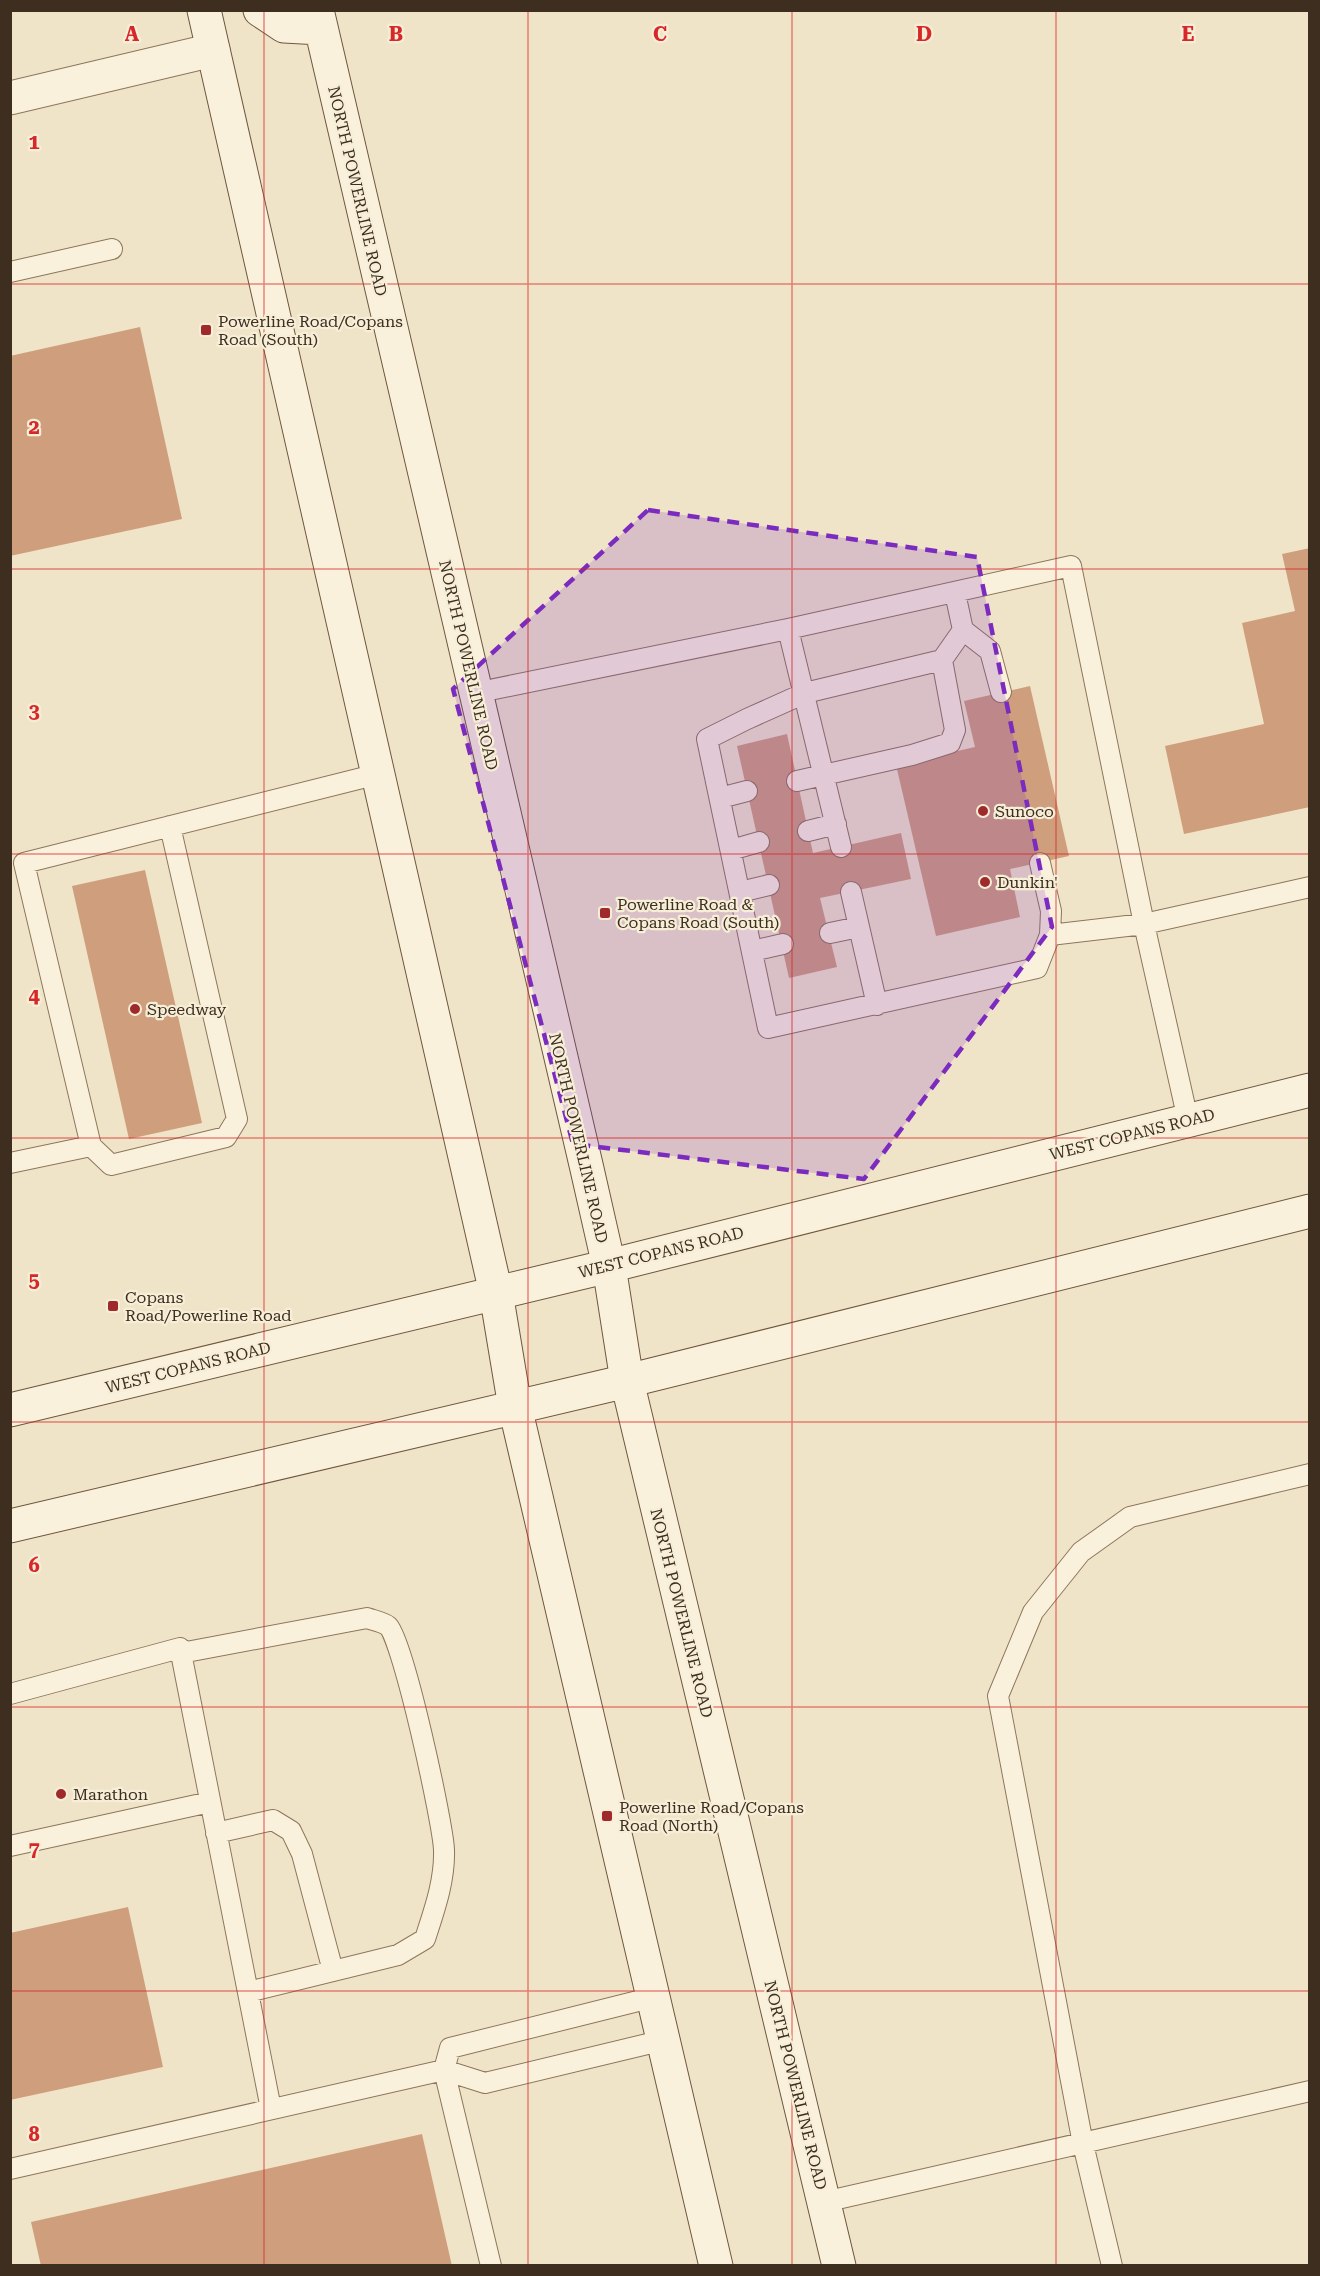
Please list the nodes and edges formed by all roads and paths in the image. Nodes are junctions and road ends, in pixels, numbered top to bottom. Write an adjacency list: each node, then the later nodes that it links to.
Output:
1 (204, 10): 4 (main road)
2 (260, 10): 3 (main road)
3 (319, 19): 13 (main road, NORTH POWERLINE ROAD)
4 (213, 50): 5 (main road); 15 (main road)
5 (10, 98)
6 (112, 249): 7 (lane)
7 (10, 272)
8 (955, 593): 9 (lane); 10 (lane); 31 (lane)
9 (789, 629): 13 (lane); 14 (lane)
10 (963, 630): 11 (lane); 12 (lane)
11 (942, 660): 14 (lane); 16 (lane)
12 (1000, 692)
13 (475, 693): 43 (main road, NORTH POWERLINE ROAD)
14 (805, 693): 16 (lane); 19 (lane)
15 (378, 774): 21 (lane); 44 (main road)
16 (824, 775): 17 (lane); 20 (lane)
17 (797, 781)
18 (747, 791): 19 (lane)
19 (720, 798): 25 (lane)
20 (836, 825): 22 (lane); 24 (lane)
21 (170, 826): 40 (lane); 40 (lane)
22 (808, 831)
23 (759, 842): 25 (lane)
24 (841, 847)
25 (731, 850): 29 (lane)
26 (1040, 863): 34 (lane)
27 (769, 885): 29 (lane)
28 (1310, 887): 31 (lane)
29 (740, 892): 36 (lane)
30 (851, 892): 32 (lane)
31 (1144, 924): 34 (lane); 39 (lane)
32 (859, 927): 33 (lane); 37 (lane)
33 (830, 933)
34 (1050, 935): 37 (lane)
35 (783, 944): 36 (lane)
36 (752, 951): 37 (lane)
37 (877, 1005)
38 (1310, 1090): 39 (main road, WEST COPANS ROAD)
39 (1188, 1120): 43 (main road, WEST COPANS ROAD)
40 (91, 1146): 41 (lane)
41 (10, 1163)
42 (1310, 1211): 45 (main road)
43 (609, 1266): 44 (main road, WEST COPANS ROAD); 45 (main road, NORTH POWERLINE ROAD)
44 (496, 1293): 46 (main road); 47 (main road, WEST COPANS ROAD)
45 (627, 1381): 46 (main road); 64 (main road, NORTH POWERLINE ROAD)
46 (515, 1407): 49 (main road); 57 (main road)
47 (10, 1410)
48 (1310, 1474): 62 (lane)
49 (10, 1526)
50 (181, 1653): 51 (lane); 52 (lane); 55 (lane)
51 (10, 1694)
52 (210, 1802): 53 (lane); 54 (lane)
53 (216, 1833): 55 (lane); 56 (lane)
54 (10, 1846)
55 (333, 1971): 56 (lane)
56 (248, 1992): 61 (lane)
57 (654, 1997): 58 (main road); 59 (lane)
58 (664, 2040): 59 (lane); 66 (main road)
59 (444, 2070): 61 (lane); 65 (lane)
60 (1310, 2091): 62 (lane)
61 (271, 2109): 63 (lane)
62 (1083, 2144): 64 (lane); 68 (lane)
63 (10, 2169)
64 (824, 2202): 67 (main road, NORTH POWERLINE ROAD)
65 (492, 2265)
66 (716, 2265)
67 (839, 2265)
68 (1112, 2265)

